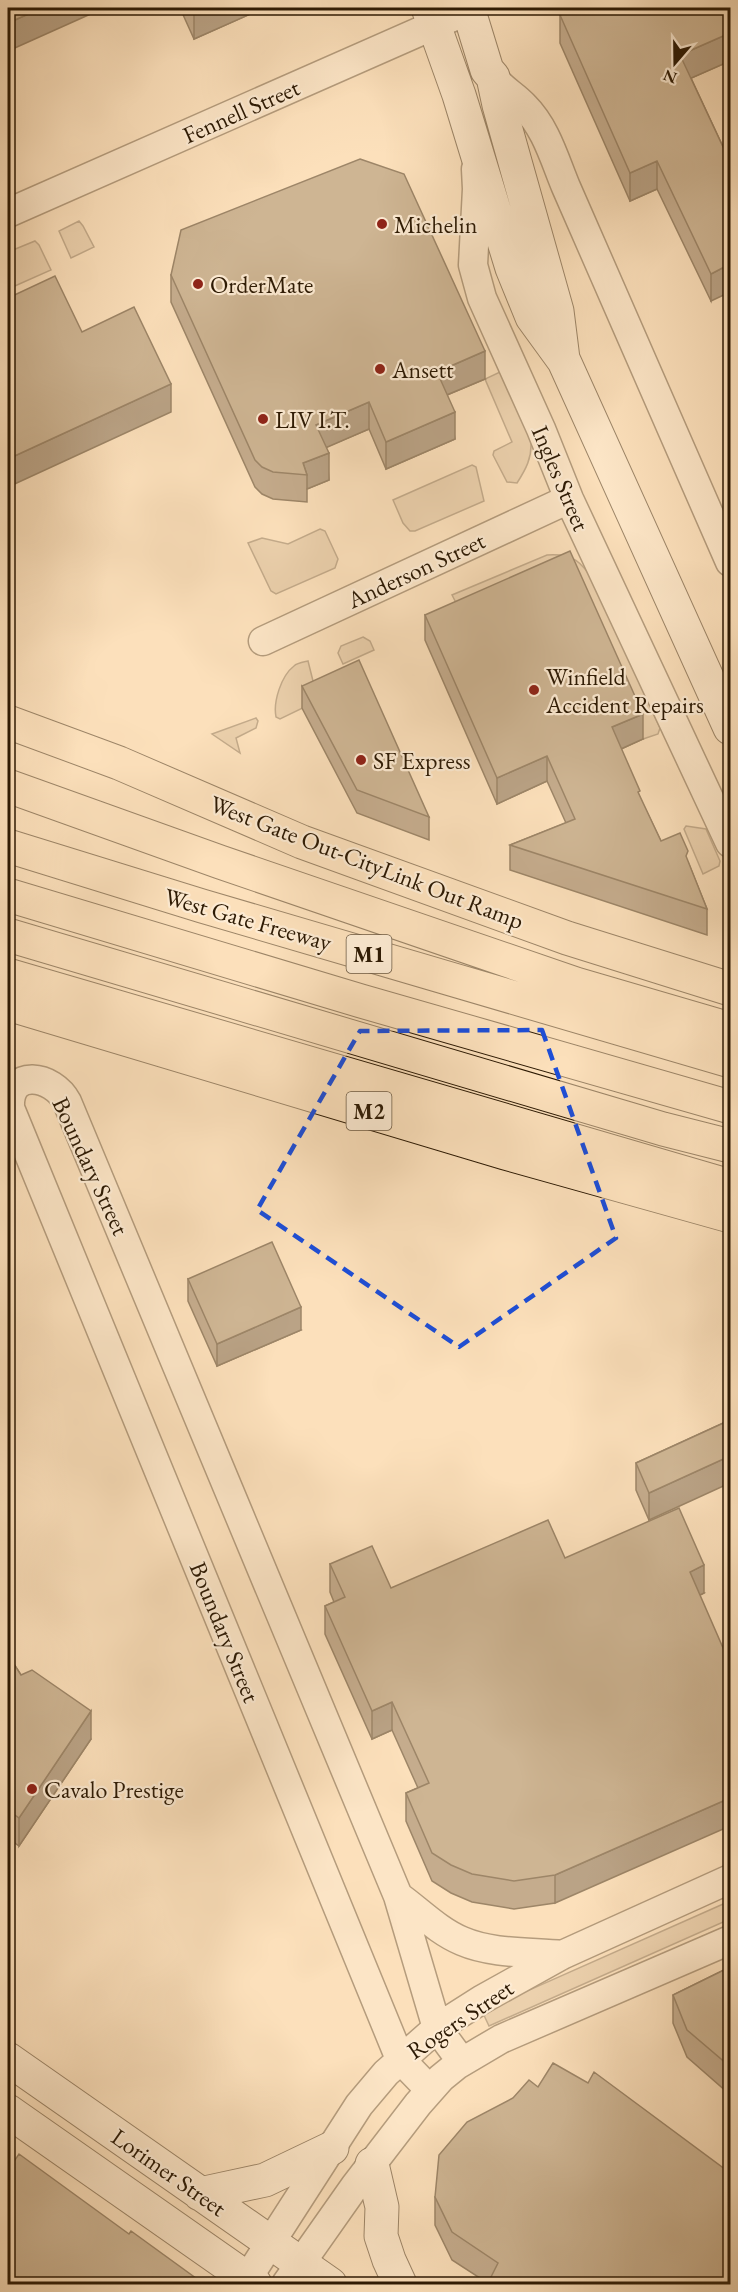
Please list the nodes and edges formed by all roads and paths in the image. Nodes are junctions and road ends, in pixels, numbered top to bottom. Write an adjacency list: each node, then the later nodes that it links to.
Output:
1 (470, 8): 2 (street, Fennell Street); 3 (street, Ingles Street)
2 (431, 16): 4 (street, Ingles Street); 5 (street, Fennell Street)
3 (493, 77): 6 (street, Ingles Street); 8 (street, Ingles Street)
4 (459, 95): 6 (street, Ingles Street); 7 (street, Ingles Street)
5 (8, 213)
6 (564, 361): 11 (street, Ingles Street)
7 (569, 499): 9 (street, Anderson Street); 15 (street, Ingles Street)
8 (730, 562)
9 (263, 641)
10 (8, 722): 14 (highway, West Gate Out-CityLink Out Ramp)
11 (730, 728)
12 (8, 745): 14 (highway)
13 (8, 786): 22 (highway)
14 (302, 842): 20 (highway, West Gate Out-CityLink Out Ramp)
15 (730, 843)
16 (8, 846): 23 (highway, West Gate Freeway / M1)
17 (8, 896): 24 (highway)
18 (8, 935): 25 (highway)
19 (8, 975): 26 (highway)
20 (730, 989)
21 (8, 1004): 27 (highway, M2)
22 (730, 1029)
23 (730, 1061)
24 (730, 1107)
25 (730, 1146)
26 (730, 1186)
27 (730, 1216)
28 (730, 1879): 31 (street, Rogers Street)
29 (398, 1896): 31 (street); 32 (street, Boundary Street); 34 (street, Boundary Street)
30 (730, 1940): 35 (street, Rogers Street)
31 (562, 1955): 32 (street, Rogers Street)
32 (437, 2028): 34 (street, Rogers Street); 35 (street, Boundary Street)
33 (8, 2058): 40 (street, Lorimer Street)
34 (400, 2059): 36 (street, Boundary Street); 38 (street, Rogers Street)
35 (462, 2062): 36 (street, Rogers Street)
36 (430, 2090): 39 (street, Rogers Street)
37 (8, 2111): 43 (street, Lorimer Street)
38 (332, 2148): 40 (street); 41 (street, Rogers Street)
39 (372, 2164): 42 (street, Rogers Street); 45 (street)
40 (200, 2194): 41 (street, Lorimer Street)
41 (271, 2242): 42 (street, Lorimer Street); 43 (street, Rogers Street)
42 (293, 2274): 44 (street, Lorimer Street)
43 (251, 2283)
44 (330, 2284)
45 (400, 2284)

